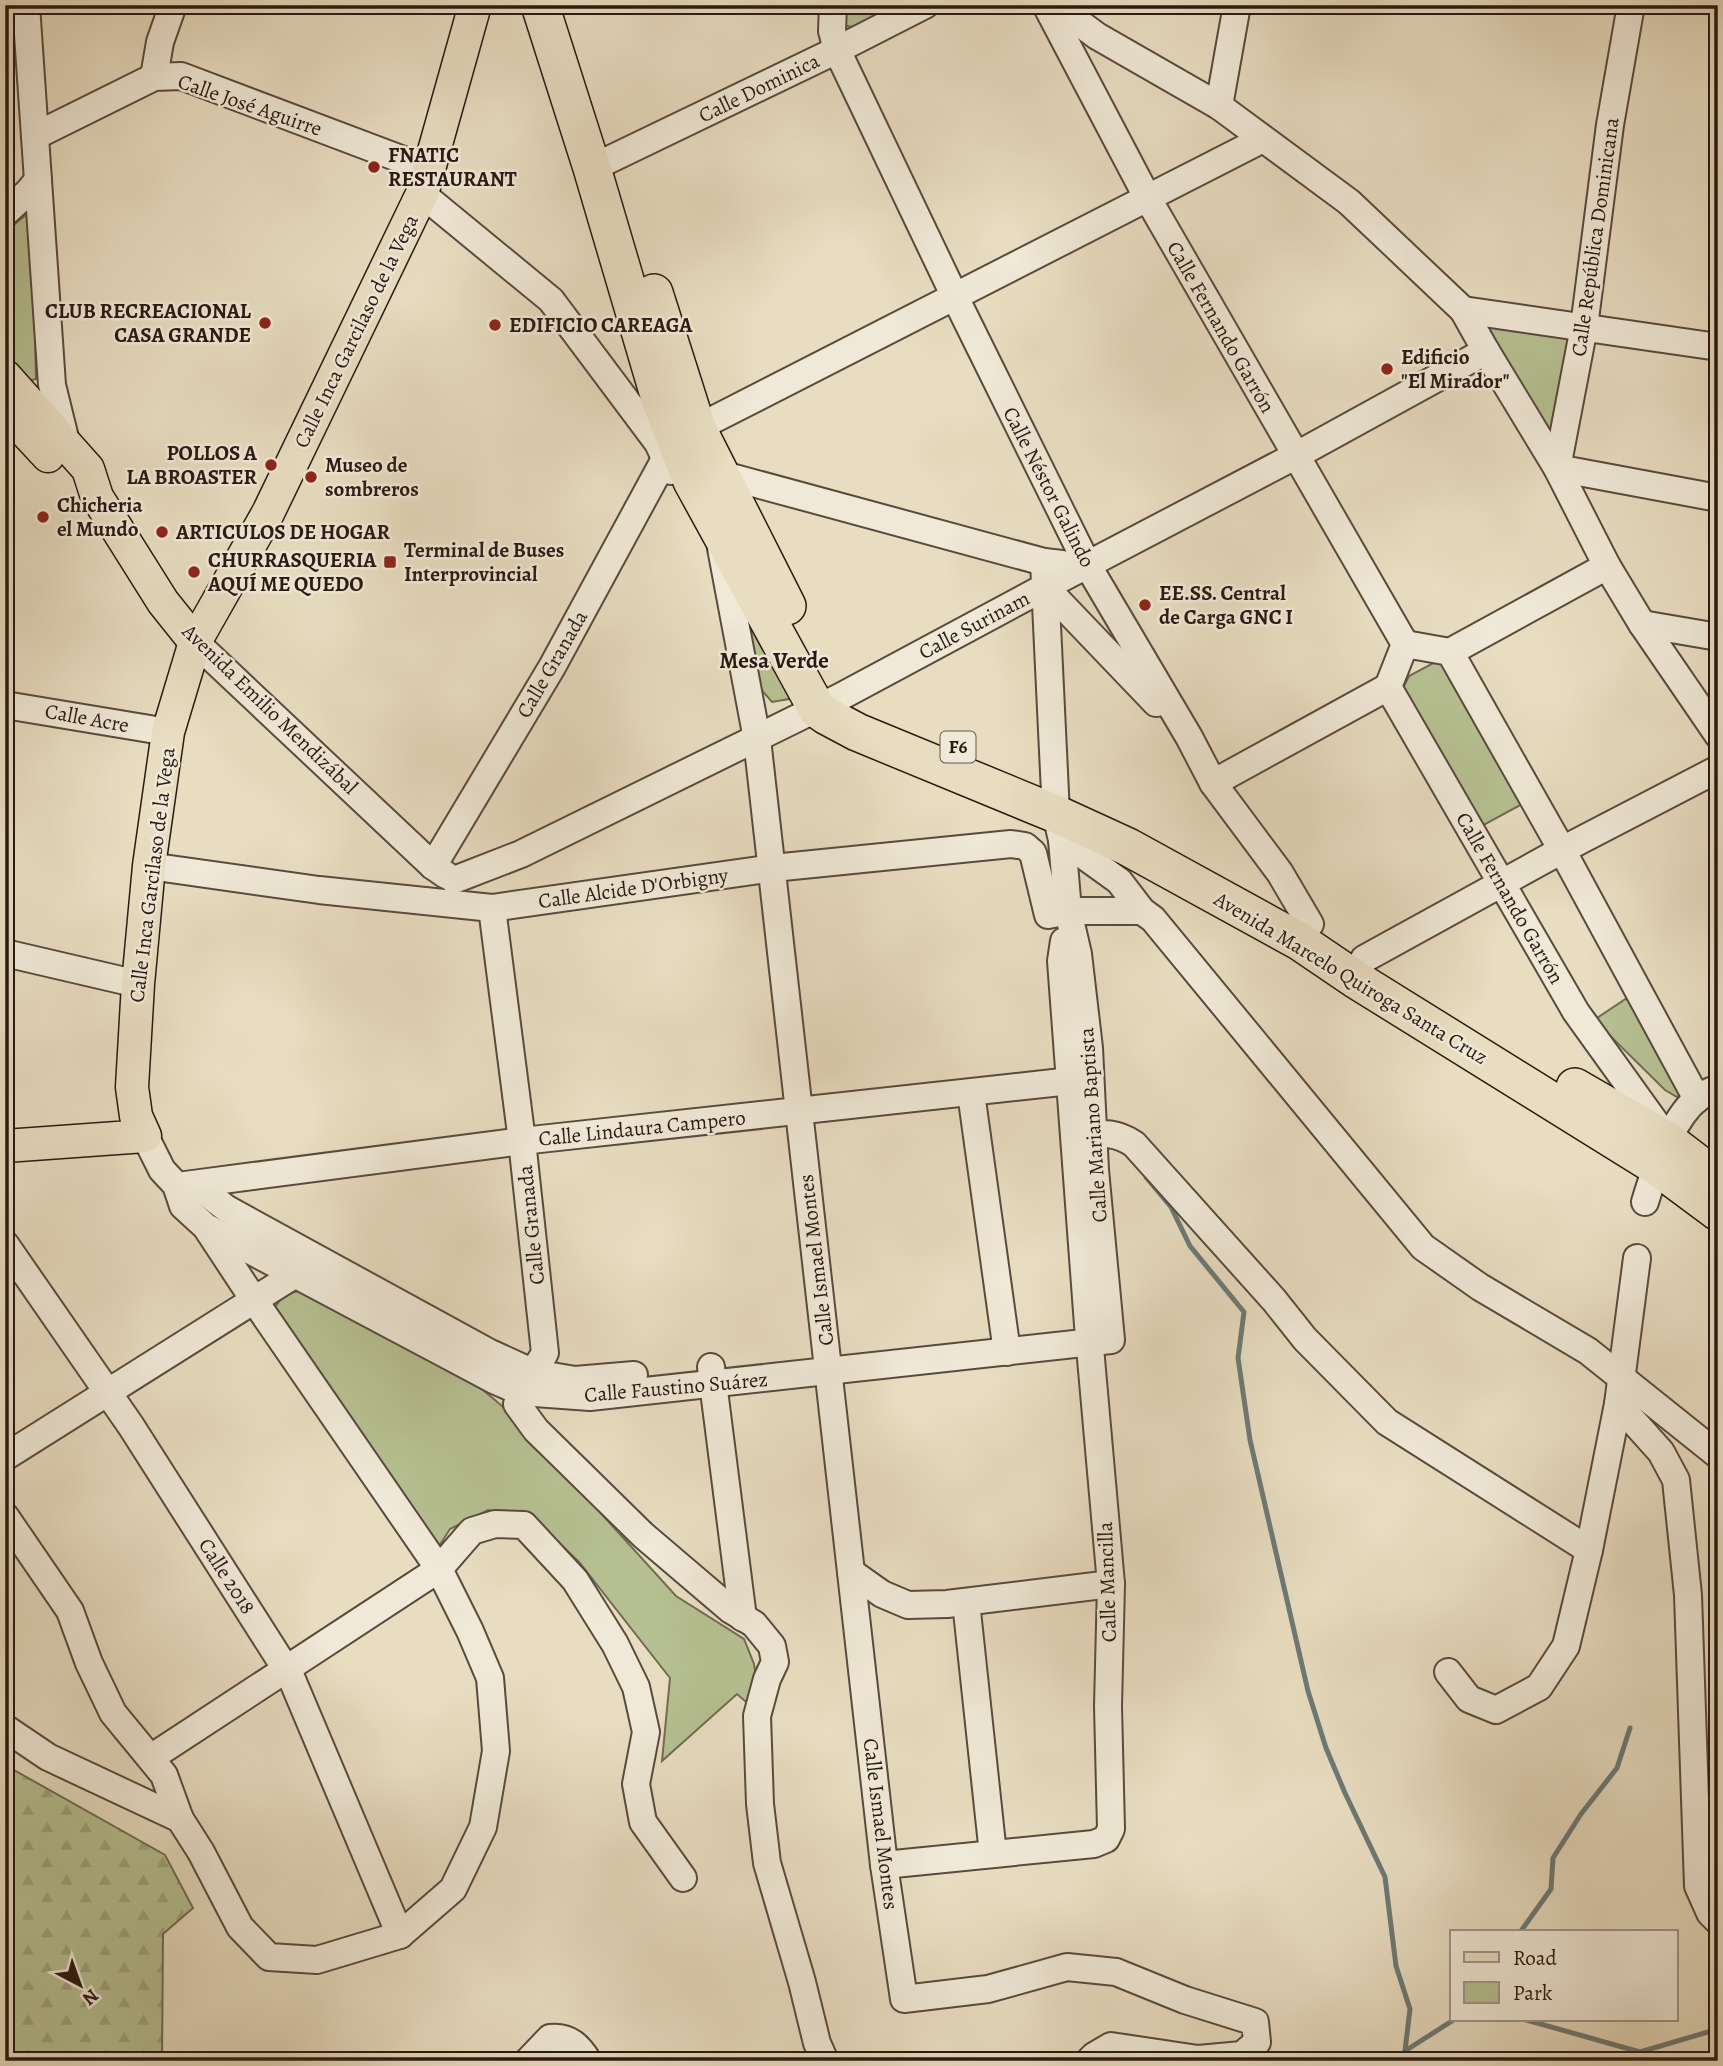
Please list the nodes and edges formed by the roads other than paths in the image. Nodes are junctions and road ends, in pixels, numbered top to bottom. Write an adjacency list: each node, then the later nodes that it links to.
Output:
1 (26, 5): 15 (street)
2 (173, 5): 13 (street)
3 (475, 5): 19 (main road, Calle Inca Garcilaso de la Vega)
4 (540, 5): 17 (highway, Avenida Marcelo Quiroga Santa Cruz / F6)
5 (565, 5): 17 (highway, Avenida Marcelo Quiroga Santa Cruz / F6)
6 (833, 5): 12 (street, Calle Néstor Galindo)
7 (925, 5): 12 (street, Calle Dominica)
8 (1046, 5): 20 (street, Calle Fernando Garrón)
9 (1055, 5): 14 (street)
10 (1237, 5): 14 (street)
11 (1631, 5): 24 (street, Calle República Dominicana)
12 (837, 50): 17 (street, Calle Dominica); 22 (street, Calle Néstor Galindo)
13 (154, 77): 15 (street, Calle José Aguirre); 19 (street, Calle José Aguirre)
14 (1219, 106): 16 (street)
15 (35, 136): 18 (street)
16 (1264, 139): 20 (street); 23 (street)
17 (602, 163): 29 (highway, Avenida Marcelo Quiroga Santa Cruz / F6)
18 (38, 180): 21 (street); 30 (street)
19 (426, 182): 29 (street, Calle José Aguirre); 42 (main road, Calle Inca Garcilaso de la Vega)
20 (1147, 197): 22 (street); 31 (street, Calle Fernando Garrón)
21 (5, 212)
22 (955, 297): 29 (street); 37 (street, Calle Néstor Galindo)
23 (1463, 310): 24 (street); 26 (street)
24 (1584, 327): 25 (street); 32 (street, Calle República Dominicana)
25 (1718, 347)
26 (1486, 351): 31 (street, Calle Surinam); 32 (street)
27 (5, 376): 30 (main road, Avenida Emilio Mendizábal)
28 (5, 410): 34 (main road, Avenida Emilio Mendizábal)
29 (679, 441): 33 (highway, Avenida Marcelo Quiroga Santa Cruz / F6); 36 (highway, Avenida Marcelo Quiroga Santa Cruz / F6); 58 (street, Calle Granada)
30 (67, 446): 34 (main road, Avenida Emilio Mendizábal)
31 (1295, 456): 37 (street, Calle Surinam); 43 (street, Calle Fernando Garrón)
32 (1557, 468): 35 (street); 38 (street)
33 (720, 474): 39 (street); 46 (highway, Avenida Marcelo Quiroga Santa Cruz / F6)
34 (97, 497): 42 (main road, Avenida Emilio Mendizábal)
35 (1718, 498)
36 (715, 524): 46 (highway, Avenida Marcelo Quiroga Santa Cruz / F6); 51 (street, Calle Ismael Montes)
37 (1088, 566): 39 (street, Calle Surinam); 50 (street, Calle Néstor Galindo)
38 (1607, 566): 40 (street); 44 (street)
39 (1045, 575): 46 (street, Calle Surinam); 50 (street); 54 (street, Calle Mariano Baptista)
40 (1642, 624): 41 (street); 49 (street)
41 (1718, 638)
42 (195, 642): 48 (main road, Calle Inca Garcilaso de la Vega); 58 (street, Avenida Emilio Mendizábal)
43 (1405, 644): 44 (street); 45 (street)
44 (1450, 652): 55 (street)
45 (1388, 687): 53 (street); 59 (street, Calle Fernando Garrón)
46 (829, 703): 51 (street, Calle Surinam); 54 (highway, Avenida Marcelo Quiroga Santa Cruz / F6)
47 (5, 705): 48 (street, Calle Acre)
48 (168, 732): 56 (main road, Calle Inca Garcilaso de la Vega)
49 (1718, 735)
50 (1189, 737): 53 (street, Calle Néstor Galindo)
51 (757, 739): 57 (street, Calle Ismael Montes); 58 (street, Calle Surinam)
52 (1718, 769): 55 (street)
53 (1213, 783): 63 (street, Calle Néstor Galindo)
54 (1058, 813): 61 (street, Calle Mariano Baptista); 62 (street); 63 (highway, Avenida Marcelo Quiroga Santa Cruz / F6)
55 (1562, 850): 59 (street); 69 (street)
56 (149, 866): 58 (street, Calle Alcide D'Orbigny); 66 (main road, Calle Inca Garcilaso de la Vega)
57 (773, 868): 60 (street, Calle Alcide D'Orbigny); 61 (street, Calle Alcide D'Orbigny); 70 (street, Calle Ismael Montes)
58 (446, 883): 60 (street, Calle Alcide D'Orbigny)
59 (1502, 883): 65 (street); 76 (street, Calle Fernando Garrón)
60 (492, 908): 74 (street, Calle Granada)
61 (1068, 911): 62 (street); 67 (street, Calle Mariano Baptista)
62 (1142, 911): 90 (street)
63 (1304, 933): 65 (highway, Avenida Marcelo Quiroga Santa Cruz / F6)
64 (5, 953): 66 (street)
65 (1359, 969): 76 (highway, Avenida Marcelo Quiroga Santa Cruz / F6)
66 (138, 984): 71 (main road, Calle Inca Garcilaso de la Vega)
67 (1080, 1080): 68 (street, Calle Lindaura Campero); 73 (street, Calle Mariano Baptista)
68 (971, 1093): 70 (street, Calle Lindaura Campero); 87 (street)
69 (1707, 1093): 76 (street)
70 (798, 1110): 74 (street, Calle Lindaura Campero); 88 (street, Calle Ismael Montes)
71 (140, 1126): 72 (main road); 75 (main road); 78 (street, Calle Faustino Suárez)
72 (5, 1128)
73 (1084, 1135): 86 (street, Calle Mariano Baptista); 97 (street)
74 (522, 1141): 78 (street, Calle Lindaura Campero); 91 (street, Calle Granada)
75 (5, 1146)
76 (1662, 1153): 77 (highway, Avenida Marcelo Quiroga Santa Cruz / F6); 79 (street); 80 (highway, Avenida Marcelo Quiroga Santa Cruz / F6)
77 (1718, 1179)
78 (186, 1185): 81 (street, Calle Faustino Suárez); 91 (street, Calle Faustino Suárez)
79 (1645, 1202)
80 (1718, 1212)
81 (206, 1227): 84 (street, Calle Faustino Suárez); 85 (street)
82 (5, 1244): 92 (street, Calle 2018)
83 (1637, 1258): 90 (street)
84 (294, 1275): 85 (street); 91 (street, Calle Faustino Suárez)
85 (254, 1300): 92 (street); 98 (street)
86 (1097, 1336): 87 (street, Calle Faustino Suárez); 100 (street, Calle Mancilla)
87 (1006, 1343): 88 (street, Calle Faustino Suárez)
88 (828, 1363): 89 (street, Calle Faustino Suárez); 99 (street, Calle Ismael Montes)
89 (712, 1376): 91 (street, Calle Faustino Suárez); 102 (street)
90 (1621, 1377): 93 (street); 94 (street)
91 (527, 1382): 102 (street)
92 (108, 1392): 95 (street); 103 (street, Calle 2018)
93 (1618, 1404): 97 (street); 111 (street)
94 (1718, 1455)
95 (5, 1457)
96 (5, 1516): 106 (street)
97 (1589, 1550): 104 (street)
98 (439, 1569): 103 (street); 110 (street); 112 (street)
99 (851, 1572): 101 (street); 109 (street, Calle Ismael Montes)
100 (1111, 1584): 101 (street); 108 (street, Calle Mancilla)
101 (966, 1602): 108 (street)
102 (743, 1618): 115 (street)
103 (286, 1669): 106 (street); 112 (street, Calle 2018)
104 (1448, 1672)
105 (5, 1728): 107 (street)
106 (152, 1757): 107 (street)
107 (180, 1819): 112 (street)
108 (993, 1854): 109 (street)
109 (884, 1865): 116 (street, Calle Ismael Montes)
110 (683, 1878)
111 (1718, 1921)
112 (400, 1935)
113 (528, 2061): 114 (street)
114 (588, 2061)
115 (825, 2061)
116 (1089, 2061)

